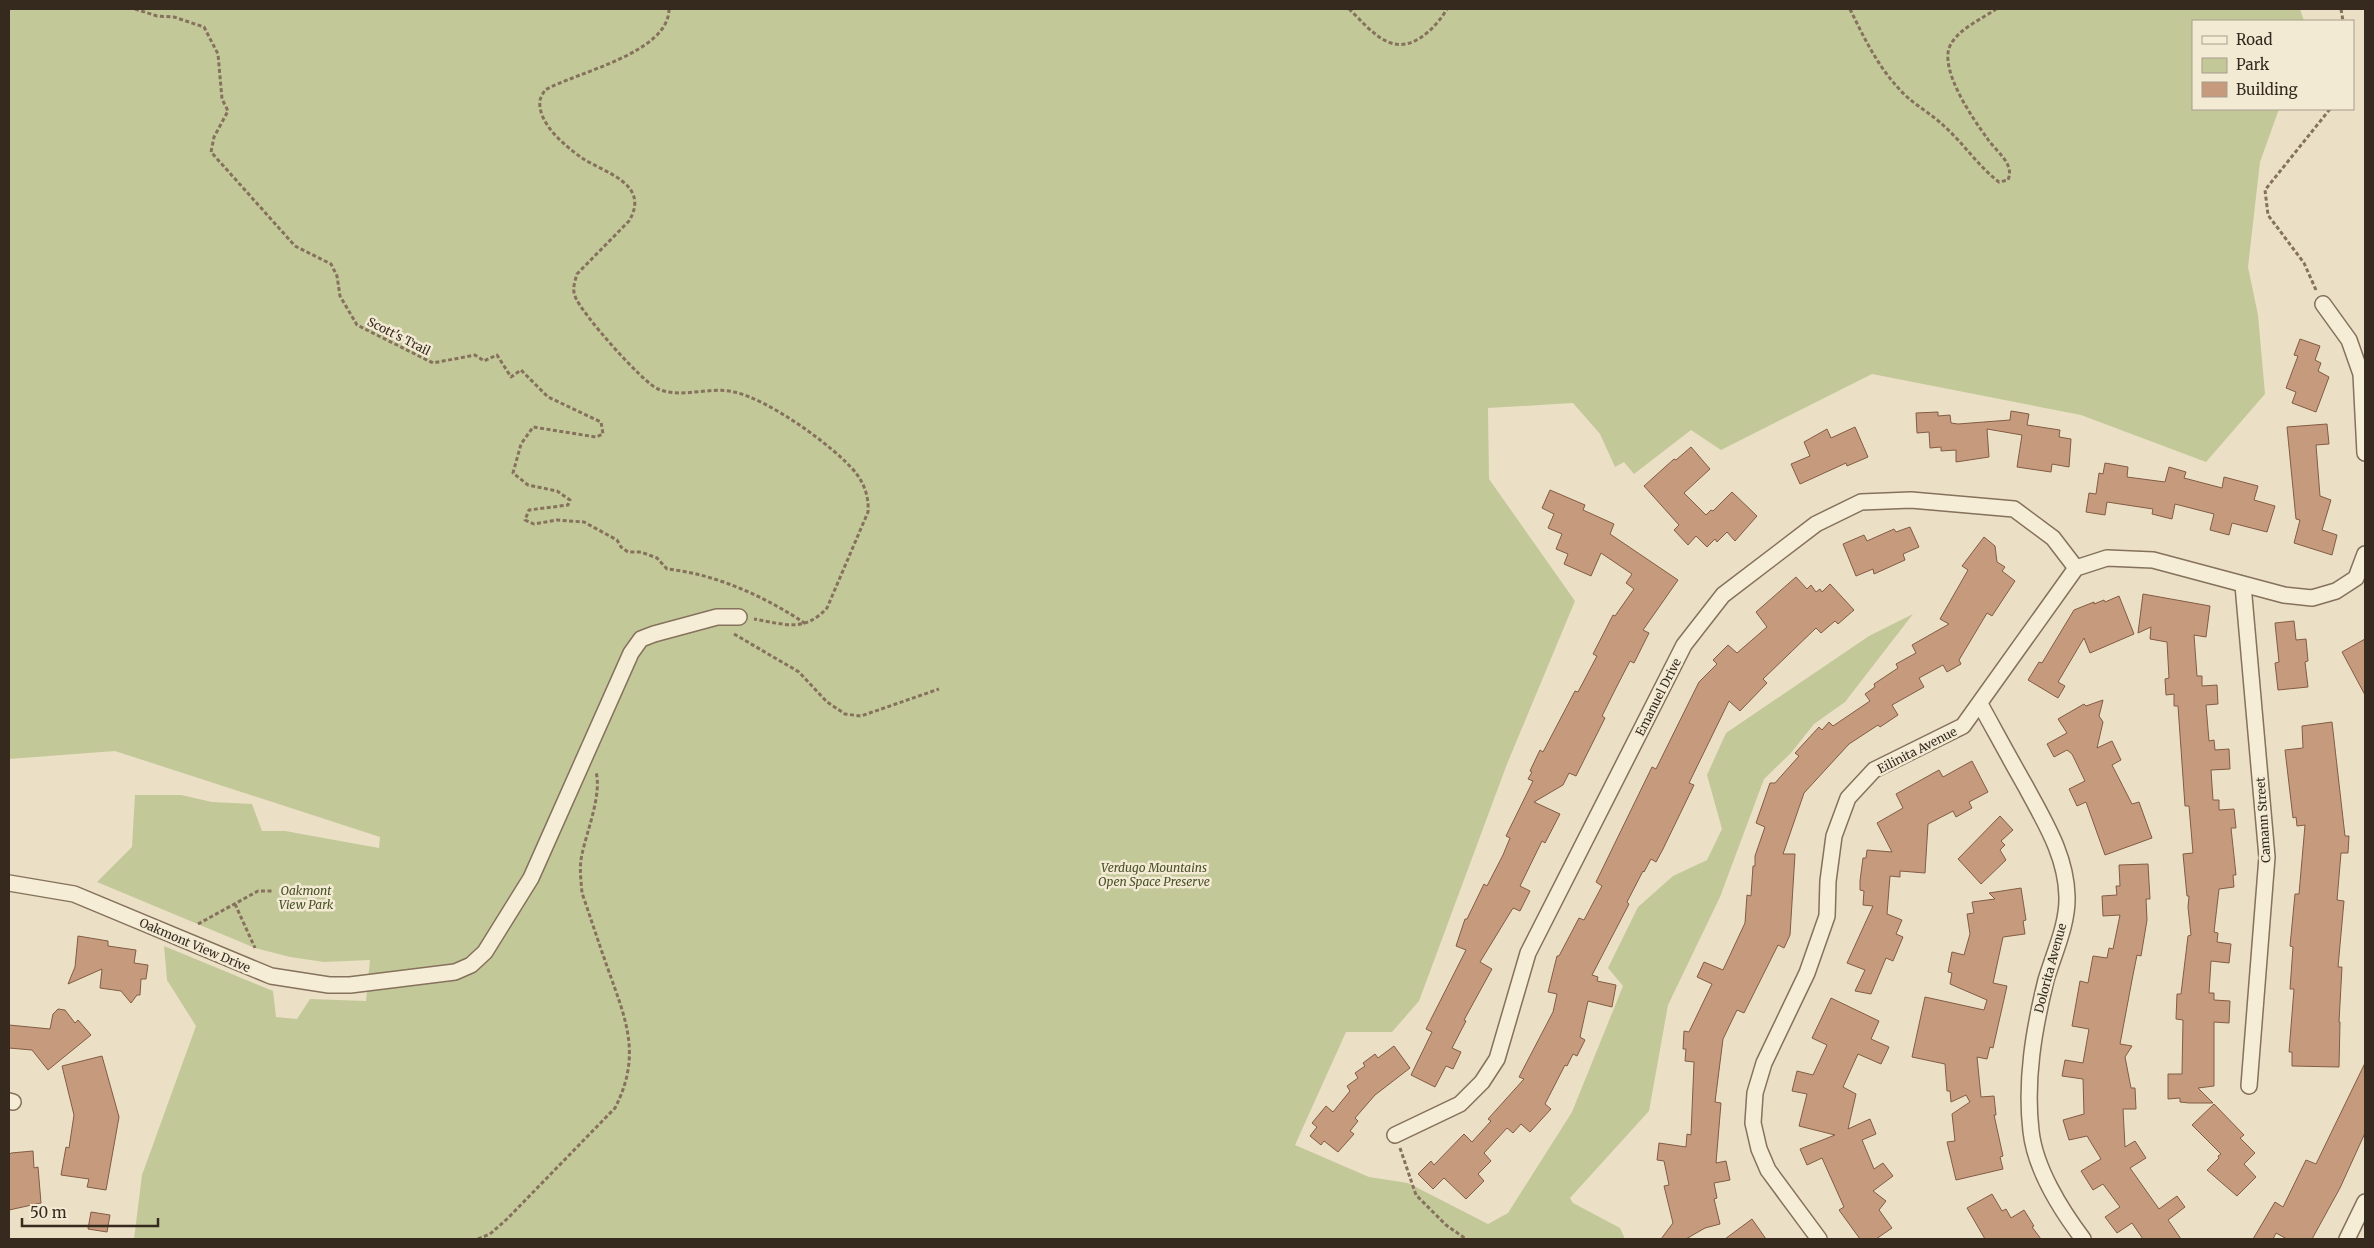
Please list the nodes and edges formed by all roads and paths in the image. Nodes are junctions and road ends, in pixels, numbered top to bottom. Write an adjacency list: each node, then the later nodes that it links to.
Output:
1 (135, 9): 15 (path, Scott's Trail)
2 (669, 9): 15 (path)
3 (1349, 9): 4 (path)
4 (1447, 9)
5 (1850, 9): 6 (path)
6 (1996, 9)
7 (2329, 110): 8 (path)
8 (2323, 304): 9 (street)
9 (2365, 453)
10 (2365, 554): 12 (street)
11 (2076, 568): 12 (street); 17 (street, Eilinita Avenue); 25 (street, Emanuel Drive)
12 (2243, 585): 24 (street, Camann Street)
13 (739, 617): 14 (street, Oakmont View Drive); 15 (path)
14 (701, 620): 16 (path); 18 (street, Oakmont View Drive)
15 (806, 624)
16 (939, 689)
17 (1980, 704): 29 (street, Eilinita Avenue); 30 (street, Dolorita Avenue)
18 (588, 752): 19 (street, Oakmont View Drive); 27 (path)
19 (9, 883)
20 (272, 892): 21 (path)
21 (235, 904): 22 (path); 23 (path)
22 (198, 924)
23 (255, 948)
24 (2250, 1086)
25 (1395, 1135): 28 (path)
26 (2365, 1202): 31 (street)
27 (478, 1239)
28 (1466, 1239)
29 (1818, 1239)
30 (2083, 1239)
31 (2347, 1239)

